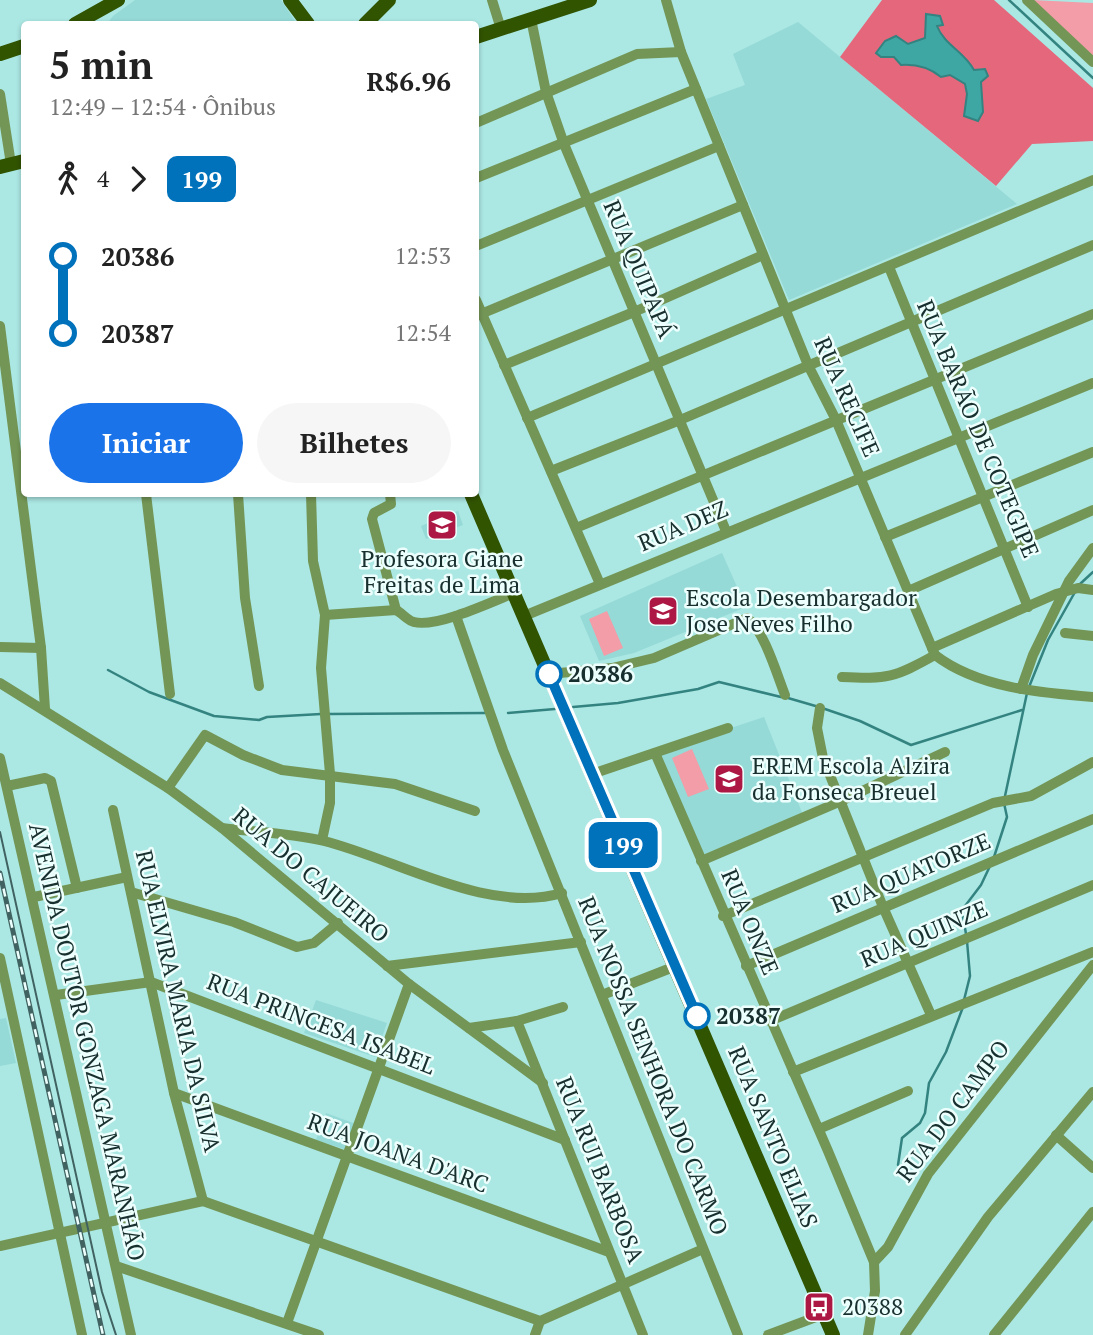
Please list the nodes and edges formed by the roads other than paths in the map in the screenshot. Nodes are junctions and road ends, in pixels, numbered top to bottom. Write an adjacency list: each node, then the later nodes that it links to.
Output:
1 (118, 0): 9 (main road)
2 (290, 0): 10 (main road)
3 (389, 0): 11 (main road)
4 (492, 0): 12 (street)
5 (590, 0): 8 (main road)
6 (666, 0): 15 (street, RUA RECIFE)
7 (1027, 0): 17 (street)
8 (531, 19): 12 (main road); 19 (street, RUA QUIPAPÁ)
9 (80, 21)
10 (306, 21)
11 (368, 21)
12 (501, 29): 13 (main road)
13 (479, 36)
14 (21, 47): 16 (main road)
15 (681, 52): 18 (street, RUA RECIFE); 19 (street)
16 (0, 54)
17 (1093, 62)
18 (695, 89): 22 (street); 23 (street, RUA RECIFE)
19 (546, 92): 21 (street); 22 (street, RUA QUIPAPÁ)
20 (0, 94): 24 (street)
21 (479, 122)
22 (564, 144): 25 (street); 27 (street, RUA QUIPAPÁ)
23 (719, 146): 27 (street); 28 (street, RUA RECIFE)
24 (12, 164)
25 (479, 177)
26 (1093, 180): 33 (street)
27 (586, 201): 29 (street); 32 (street, RUA QUIPAPÁ)
28 (743, 205): 31 (street, RUA RECIFE); 32 (street)
29 (479, 245)
30 (1093, 245): 38 (street)
31 (763, 255): 34 (street, RUA RECIFE); 35 (street)
32 (611, 259): 35 (street, RUA QUIPAPÁ); 36 (street)
33 (889, 267): 34 (street); 38 (street, RUA BARÃO DE COTEGIPE)
34 (785, 309): 41 (street); 42 (street, RUA RECIFE)
35 (634, 312): 40 (street); 41 (street, RUA QUIPAPÁ)
36 (479, 314): 40 (street)
37 (1093, 314): 43 (street)
38 (909, 323): 42 (street); 43 (street, RUA BARÃO DE COTEGIPE)
39 (0, 326): 53 (street)
40 (504, 365): 45 (street)
41 (657, 365): 45 (street); 46 (street, RUA QUIPAPÁ)
42 (808, 365): 46 (street); 47 (street, RUA RECIFE)
43 (933, 381): 47 (street); 48 (street, RUA BARÃO DE COTEGIPE)
44 (1093, 383): 48 (street, RUA DEZ)
45 (527, 418): 50 (street)
46 (680, 420): 50 (street); 51 (street, RUA QUIPAPÁ)
47 (836, 420): 51 (street); 52 (street, RUA RECIFE)
48 (958, 437): 52 (street, RUA DEZ); 54 (street, RUA BARÃO DE COTEGIPE)
49 (1093, 452): 54 (street)
50 (551, 471): 62 (street)
51 (702, 474): 62 (street); 63 (street, RUA QUIPAPÁ)
52 (860, 477): 63 (street, RUA DEZ); 64 (street, RUA RECIFE)
53 (21, 491)
54 (985, 496): 64 (street); 66 (street, RUA BARÃO DE COTEGIPE)
55 (22, 497): 80 (street)
56 (146, 497): 87 (street)
57 (238, 497): 85 (street)
58 (311, 497): 74 (street)
59 (390, 497): 73 (street)
60 (472, 497): 71 (main road, RUA SANTO ELIAS)
61 (1093, 510): 66 (street)
62 (576, 528): 67 (street)
63 (726, 530): 67 (street, RUA DEZ)
64 (885, 537): 70 (street, RUA RECIFE)
65 (1093, 548): 68 (street)
66 (1007, 550): 70 (street); 72 (street, RUA BARÃO DE COTEGIPE)
67 (600, 583): 76 (street, RUA DEZ)
68 (1071, 590): 69 (street); 72 (street); 86 (street)
69 (1093, 590)
70 (908, 591): 81 (street, RUA RECIFE)
71 (514, 593): 75 (street); 76 (main road, RUA SANTO ELIAS)
72 (1028, 607): 81 (street)
73 (396, 610): 74 (street); 75 (street)
74 (324, 615): 97 (street)
75 (456, 616): 113 (street, RUA NOSSA SENHORA DO CARMO)
76 (524, 616): 82 (main road, RUA SANTO ELIAS)
77 (1065, 633): 78 (street)
78 (1093, 636)
79 (0, 647): 80 (street)
80 (41, 648): 91 (street)
81 (933, 652): 83 (street); 86 (street)
82 (549, 674): 88 (street); 98 (main road, RUA SANTO ELIAS)
83 (842, 677)
84 (0, 683): 91 (street, RUA DO CAJUEIRO)
85 (259, 687)
86 (1026, 691): 89 (street)
87 (170, 694)
88 (785, 695)
89 (1093, 697)
90 (820, 708): 101 (street)
91 (45, 709): 100 (street, RUA DO CAJUEIRO)
92 (728, 728): 94 (street)
93 (945, 752): 101 (street)
94 (655, 753): 98 (street); 108 (street, RUA ONZE)
95 (0, 758): 99 (street, AVENIDA DOUTOR GONZAGA MARANHÃO)
96 (1093, 762): 107 (street)
97 (330, 774): 100 (street); 103 (street); 106 (street)
98 (593, 775): 124 (main road, RUA SANTO ELIAS)
99 (7, 786): 111 (street); 114 (street, AVENIDA DOUTOR GONZAGA MARANHÃO)
100 (168, 788): 105 (street, RUA DO CAJUEIRO)
101 (839, 802): 107 (street); 108 (street)
102 (113, 810): 109 (street, RUA ELVIRA MARIA DA SILVA)
103 (475, 811)
104 (1093, 819): 115 (street, RUA QUATORZE)
105 (222, 828): 106 (street); 117 (street, RUA DO CAJUEIRO)
106 (322, 840): 113 (street)
107 (862, 855): 115 (street); 116 (street)
108 (701, 861): 116 (street, RUA ONZE)
109 (127, 877): 111 (street); 112 (street, RUA ELVIRA MARIA DA SILVA)
110 (1093, 885): 121 (street, RUA QUINZE)
111 (77, 887): 114 (street)
112 (131, 892): 117 (street); 126 (street, RUA ELVIRA MARIA DA SILVA)
113 (562, 892): 118 (street, RUA NOSSA SENHORA DO CARMO)
114 (34, 897): 128 (street, AVENIDA DOUTOR GONZAGA MARANHÃO)
115 (883, 907): 121 (street); 125 (street, RUA QUATORZE)
116 (723, 916): 125 (street, RUA ONZE)
117 (338, 923): 123 (street, RUA DO CAJUEIRO)
118 (581, 942): 123 (street); 129 (street, RUA NOSSA SENHORA DO CARMO)
119 (1093, 952): 132 (street)
120 (0, 958): 131 (street)
121 (908, 963): 132 (street); 134 (street, RUA QUINZE)
122 (1093, 965): 155 (street, RUA DO CAMPO)
123 (387, 966): 127 (street, RUA DO CAJUEIRO)
124 (676, 966): 129 (street); 158 (main road, RUA SANTO ELIAS)
125 (746, 966): 134 (street, RUA ONZE)
126 (151, 982): 128 (street, RUA PRINCESA ISABEL); 136 (street, RUA PRINCESA ISABEL); 141 (street, RUA ELVIRA MARIA DA SILVA)
127 (409, 984): 135 (street, RUA DO CAJUEIRO); 136 (street)
128 (56, 995): 149 (street, AVENIDA DOUTOR GONZAGA MARANHÃO)
129 (602, 995): 153 (street, RUA NOSSA SENHORA DO CARMO)
130 (564, 1007): 133 (street)
131 (6, 1009): 150 (street)
132 (931, 1015): 137 (street)
133 (517, 1021): 135 (street); 138 (street, RUA RUI BARBOSA)
134 (770, 1021): 137 (street, RUA ONZE)
135 (469, 1028): 138 (street, RUA DO CAJUEIRO)
136 (377, 1068): 144 (street, RUA PRINCESA ISABEL); 145 (street)
137 (793, 1072): 142 (street, RUA ONZE)
138 (543, 1083): 144 (street, RUA RUI BARBOSA)
139 (908, 1091): 142 (street)
140 (1093, 1092): 143 (street)
141 (174, 1093): 145 (street, RUA JOANA D'ARC); 147 (street, RUA ELVIRA MARIA DA SILVA)
142 (819, 1129): 155 (street, RUA ONZE)
143 (1056, 1135): 146 (street); 170 (street)
144 (565, 1140): 154 (street, RUA RUI BARBOSA)
145 (345, 1157): 151 (street); 154 (street, RUA JOANA D'ARC)
146 (1093, 1168)
147 (203, 1201): 149 (street); 151 (street)
148 (1093, 1212): 171 (street)
149 (106, 1222): 150 (street); 156 (street, AVENIDA DOUTOR GONZAGA MARANHÃO)
150 (58, 1232): 152 (street); 161 (street)
151 (316, 1240): 159 (street); 160 (street)
152 (0, 1246)
153 (703, 1249): 157 (street); 166 (street, RUA NOSSA SENHORA DO CARMO)
154 (609, 1252): 157 (street, RUA RUI BARBOSA)
155 (874, 1262): 169 (street)
156 (116, 1266): 160 (street); 162 (street, AVENIDA DOUTOR GONZAGA MARANHÃO)
157 (623, 1284): 159 (street); 165 (street, RUA RUI BARBOSA)
158 (824, 1314): 167 (street); 168 (main road, RUA SANTO ELIAS)
159 (540, 1321): 164 (street)
160 (289, 1328): 163 (street)
161 (82, 1335)
162 (131, 1335)
163 (319, 1335)
164 (535, 1335)
165 (643, 1335)
166 (738, 1335)
167 (768, 1335)
168 (833, 1335)
169 (868, 1335)
170 (905, 1335)
171 (994, 1335)

